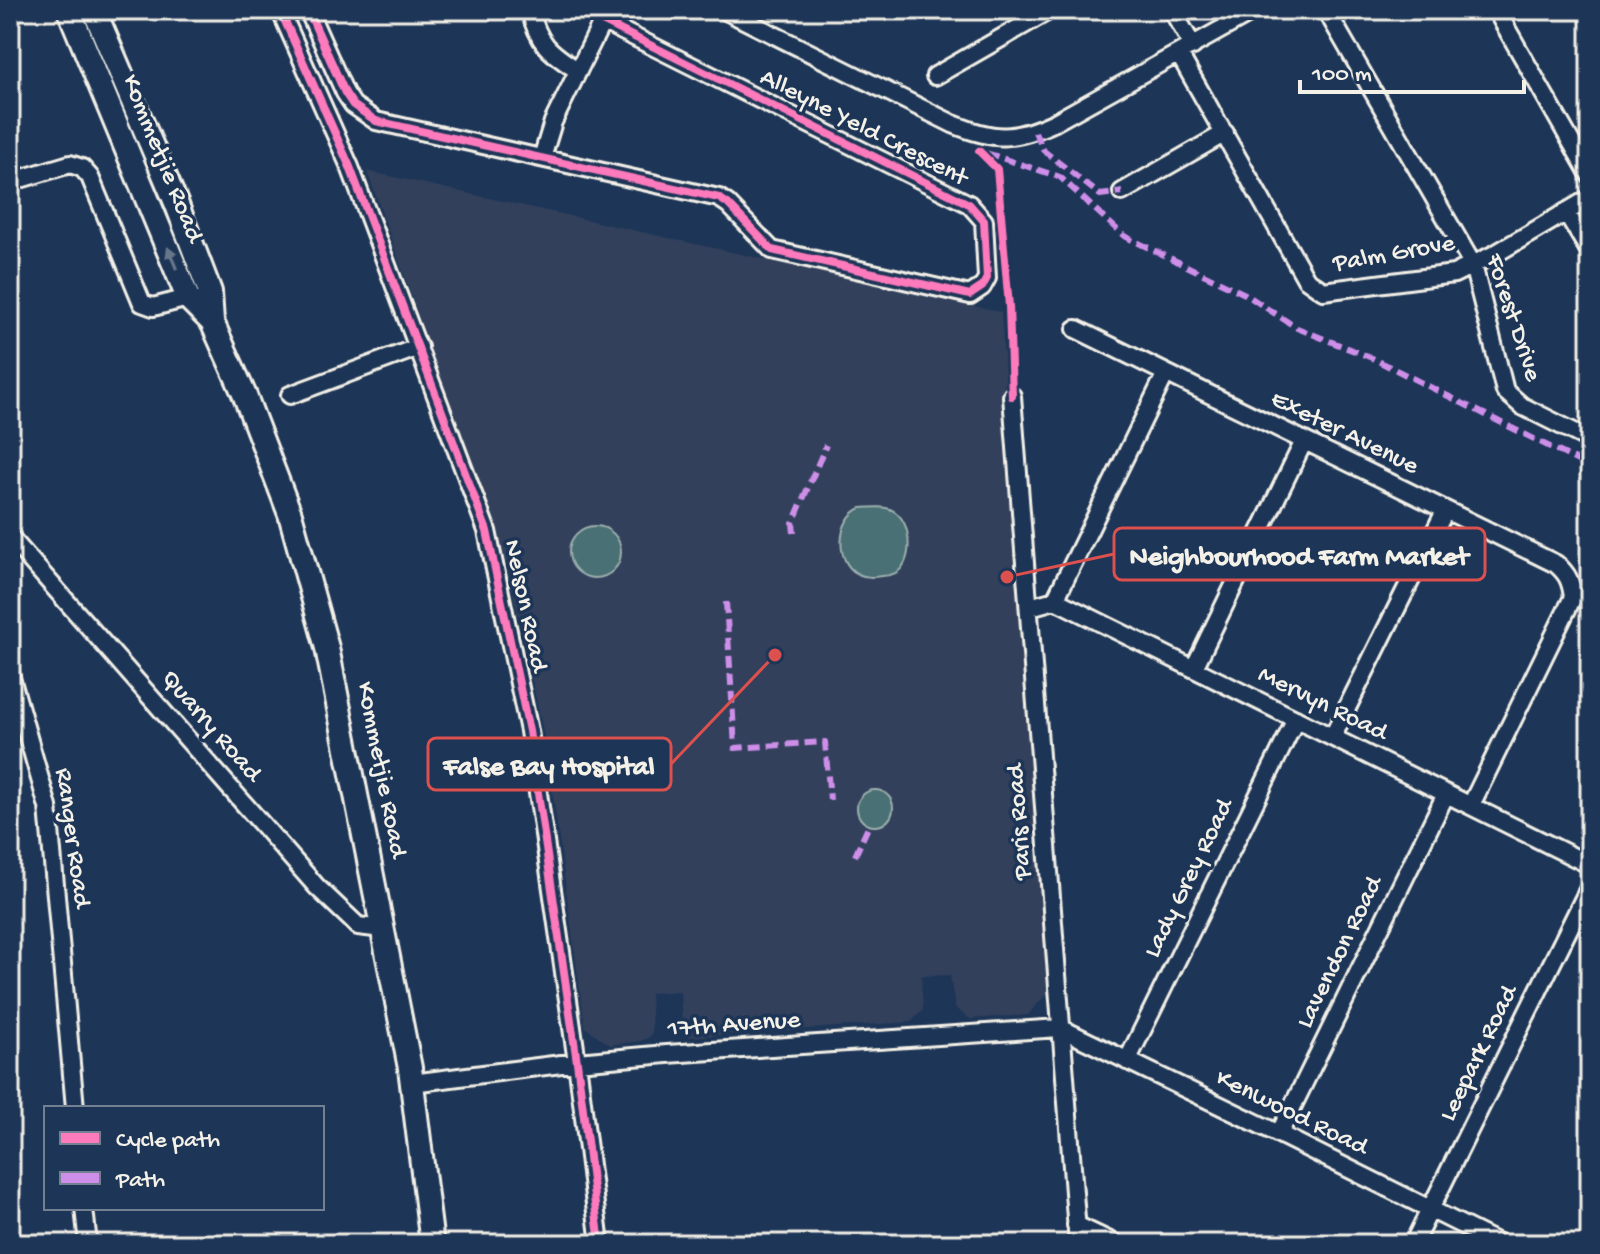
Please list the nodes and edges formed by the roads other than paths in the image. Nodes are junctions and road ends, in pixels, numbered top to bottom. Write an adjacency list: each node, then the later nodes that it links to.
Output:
1 (69, 10): 25 (main road, Kommetjie Road, one-way to 1)
2 (94, 10): 26 (main road, Kommetjie Road)
3 (280, 10): 28 (street, Nelson Road)
4 (308, 10): 17 (street, Alleyne Yeld Crescent)
5 (530, 10): 14 (street)
6 (724, 10): 13 (street)
7 (1050, 10): 15 (street)
8 (1172, 10): 13 (street, Palm Grove)
9 (1256, 10): 13 (street)
10 (1326, 10): 24 (street, Forest Drive)
11 (1496, 10): 18 (street)
12 (605, 16): 14 (street); 17 (street, Alleyne Yeld Crescent)
13 (1186, 50): 16 (street, Palm Grove)
14 (577, 70): 17 (street)
15 (935, 76)
16 (1225, 133): 20 (street); 24 (street, Palm Grove)
17 (542, 158)
18 (1590, 175)
19 (10, 182): 25 (street)
20 (1122, 192)
21 (1590, 198): 22 (street, Palm Grove)
22 (1566, 212): 23 (street); 24 (street, Palm Grove)
23 (1590, 252)
24 (1473, 265): 32 (street, Forest Drive)
25 (188, 298): 26 (main road, Kommetjie Road)
26 (212, 322): 46 (main road, Kommetjie Road)
27 (1076, 329): 29 (street, Exeter Avenue)
28 (419, 347): 30 (street); 49 (street, Nelson Road)
29 (1166, 373): 33 (street, Exeter Avenue); 36 (street)
30 (290, 395)
31 (1012, 396): 37 (street, Paris Road)
32 (1590, 440)
33 (1304, 441): 34 (street, Exeter Avenue); 38 (street)
34 (1445, 511): 41 (street); 43 (street, Exeter Avenue)
35 (10, 537): 46 (street, Quarry Road)
36 (1055, 600): 37 (street); 38 (street, Mervyn Road)
37 (1030, 607): 47 (street, Paris Road)
38 (1194, 668): 40 (street, Mervyn Road)
39 (10, 674): 51 (street, Ranger Road)
40 (1296, 719): 41 (street, Mervyn Road); 48 (street, Lady Grey Road)
41 (1333, 736): 42 (street, Mervyn Road)
42 (1446, 794): 43 (street, Mervyn Road); 52 (street, Lavendon Road)
43 (1471, 805): 44 (street, Mervyn Road)
44 (1590, 865)
45 (1590, 886): 54 (street, Leepark Road)
46 (383, 929): 50 (main road, Kommetjie Road)
47 (1060, 1028): 48 (street, Kenwood Road); 49 (street, 17th Avenue); 55 (street, Paris Road)
48 (1127, 1061): 52 (street, Kenwood Road)
49 (577, 1062): 50 (street, 17th Avenue); 58 (street, Nelson Road)
50 (412, 1083): 57 (main road, Kommetjie Road)
51 (75, 1106)
52 (1279, 1134): 54 (street, Kenwood Road)
53 (84, 1210): 56 (street)
54 (1430, 1210): 61 (street, Leepark Road); 62 (street, Kenwood Road)
55 (1076, 1225): 59 (street, Paris Road); 60 (street)
56 (88, 1244)
57 (432, 1244)
58 (600, 1244)
59 (1078, 1244)
60 (1116, 1244)
61 (1413, 1244)
62 (1500, 1244)

